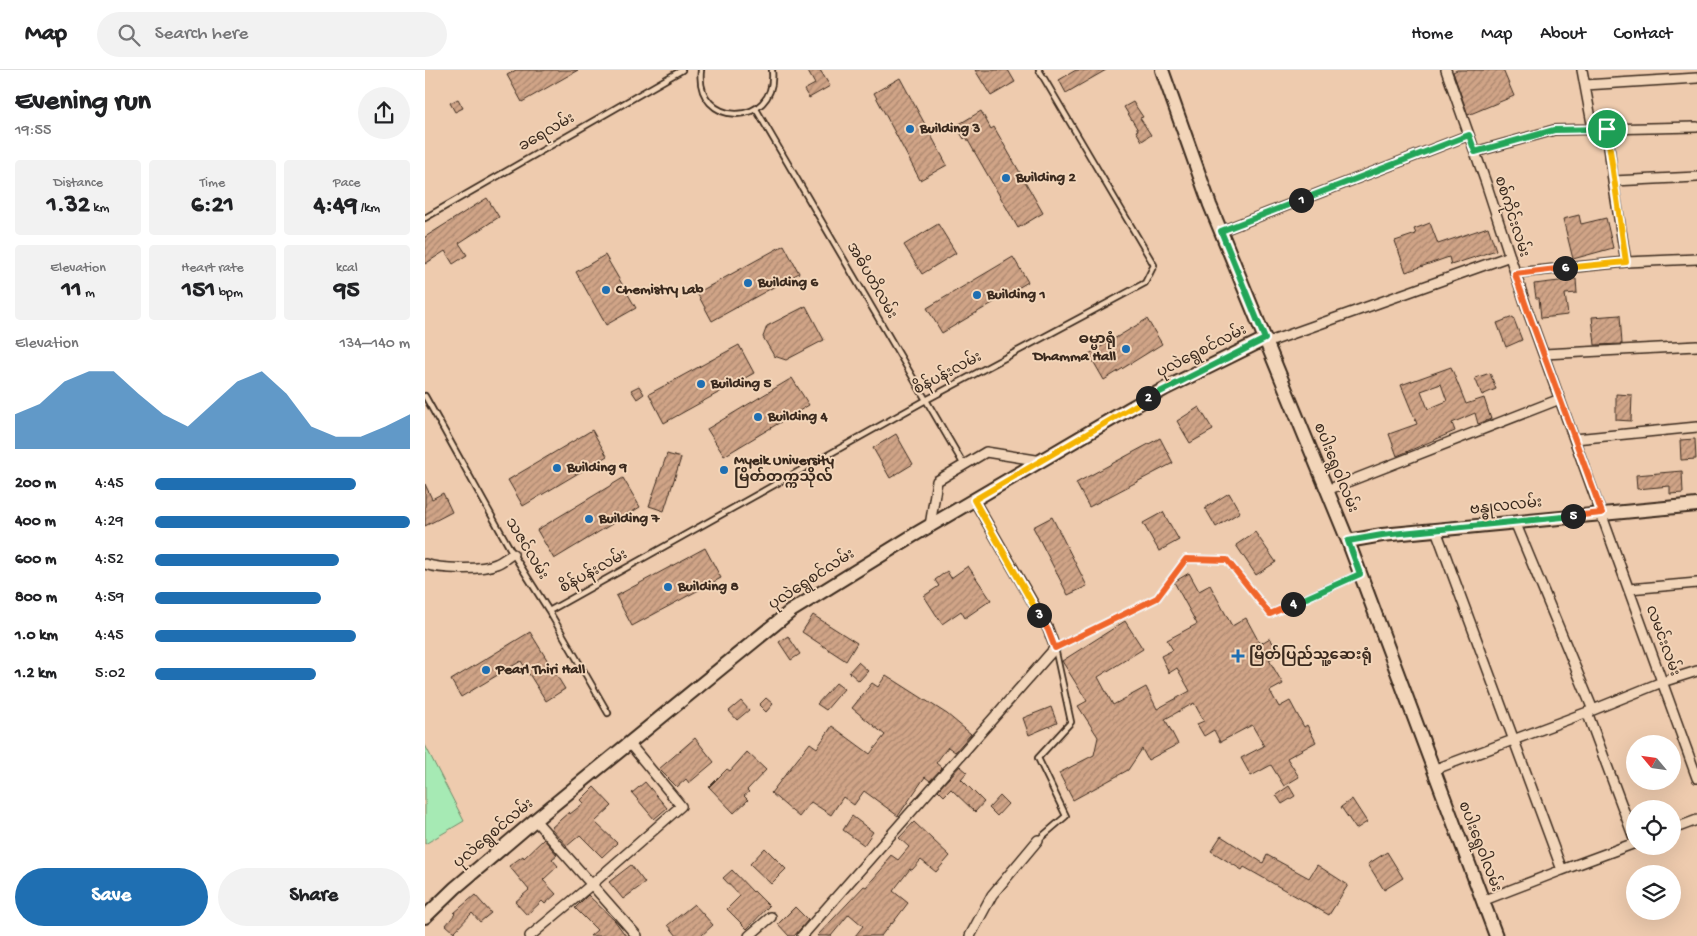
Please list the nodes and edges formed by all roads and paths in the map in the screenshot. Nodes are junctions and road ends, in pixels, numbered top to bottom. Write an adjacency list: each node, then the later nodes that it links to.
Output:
1 (682, 70): 18 (lane, ခရေလမ်း)
2 (701, 70): 10 (lane)
3 (772, 70): 10 (lane)
4 (1039, 70): 29 (lane, စိန်ပန်းလမ်း)
5 (1162, 70): 19 (street, စပါးရွေဝါလမ်း)
6 (1446, 70): 14 (street, စစ်ကိုင်းလမ်း)
7 (1582, 70): 9 (street)
8 (1695, 78): 9 (street)
9 (1585, 85): 12 (street)
10 (756, 109): 29 (lane, အဓိပတိလမ်း)
11 (1697, 127): 13 (street)
12 (1593, 129): 13 (street); 15 (street)
13 (1607, 129): 17 (street)
14 (1469, 135): 15 (street, စစ်ကိုင်းလမ်း); 19 (street)
15 (1475, 152): 20 (street, စစ်ကိုင်းလမ်း)
16 (1697, 176): 17 (street)
17 (1613, 181): 22 (street)
18 (425, 218)
19 (1221, 231): 24 (street, စပါးရွေဝါလမ်း)
20 (1510, 256): 23 (street, စစ်ကိုင်းလမ်း); 24 (street)
21 (1697, 259): 22 (street)
22 (1626, 262): 23 (street)
23 (1515, 274): 26 (street, စစ်ကိုင်းလမ်း)
24 (1265, 341): 32 (street, ပုလဲရွေစင်လမ်း); 34 (street, စပါးရွေဝါလမ်း)
25 (1697, 346): 26 (street)
26 (1543, 354): 28 (street, စစ်ကိုင်းလမ်း)
27 (425, 396): 42 (lane, သဇင်လမ်း)
28 (1560, 399): 31 (street, စစ်ကိုင်းလမ်း); 34 (street)
29 (926, 400): 33 (lane, အဓိပတိလမ်း); 47 (lane, စိန်ပန်းလမ်း)
30 (1697, 428): 31 (street)
31 (1575, 439): 37 (street, စစ်ကိုင်းလမ်း)
32 (1042, 461): 33 (street); 35 (street, ပုလဲရွေစင်လမ်း)
33 (964, 465): 39 (street)
34 (1327, 490): 41 (street, စပါးရွေဝါလမ်း)
35 (974, 500): 39 (street, ပုလဲရွေစင်လမ်း); 48 (street)
36 (1697, 505): 37 (street, ဗန္ဓုလလမ်း)
37 (1602, 513): 38 (street, ဗန္ဓုလလမ်း); 46 (street, လမင်းလမ်း)
38 (1515, 522): 40 (street, ဗန္ဓုလလမ်း); 51 (street)
39 (930, 526): 54 (street, ပုလဲရွေစင်လမ်း)
40 (1436, 530): 41 (street, ဗန္ဓုလလမ်း); 53 (street)
41 (1348, 541): 44 (street, စပါးရွေဝါလမ်း)
42 (513, 554): 43 (street); 47 (lane, သဇင်လမ်း)
43 (425, 564)
44 (1360, 574): 48 (lane); 55 (street, စပါးရွေဝါလမ်း)
45 (1697, 583): 46 (street)
46 (1629, 589): 50 (street, လမင်းလမ်း)
47 (549, 611): 52 (lane, သဇင်လမ်း)
48 (1055, 648): 61 (lane); 71 (street)
49 (1697, 672): 50 (street)
50 (1662, 682): 51 (street); 56 (street, လမင်းလမ်း)
51 (1590, 711): 53 (street); 57 (street)
52 (608, 713)
53 (1514, 739): 55 (street); 63 (street)
54 (629, 743): 58 (street, ပုလဲရွေစင်လမ်း); 64 (street)
55 (1433, 770): 65 (street, စပါးရွေဝါလမ်း)
56 (1697, 778)
57 (1626, 816)
58 (535, 820): 64 (street); 66 (street, ပုလဲရွေစင်လမ်း)
59 (1697, 820): 60 (street)
60 (1681, 826)
61 (1038, 840): 72 (street)
62 (1626, 845): 63 (street)
63 (1562, 870): 65 (street)
64 (591, 885): 68 (street); 69 (street)
65 (1482, 901): 73 (street, စပါးရွေဝါလမ်း)
66 (425, 917)
67 (771, 917): 70 (street)
68 (530, 936)
69 (637, 936)
70 (749, 936)
71 (802, 936)
72 (970, 936)
73 (1496, 936)

